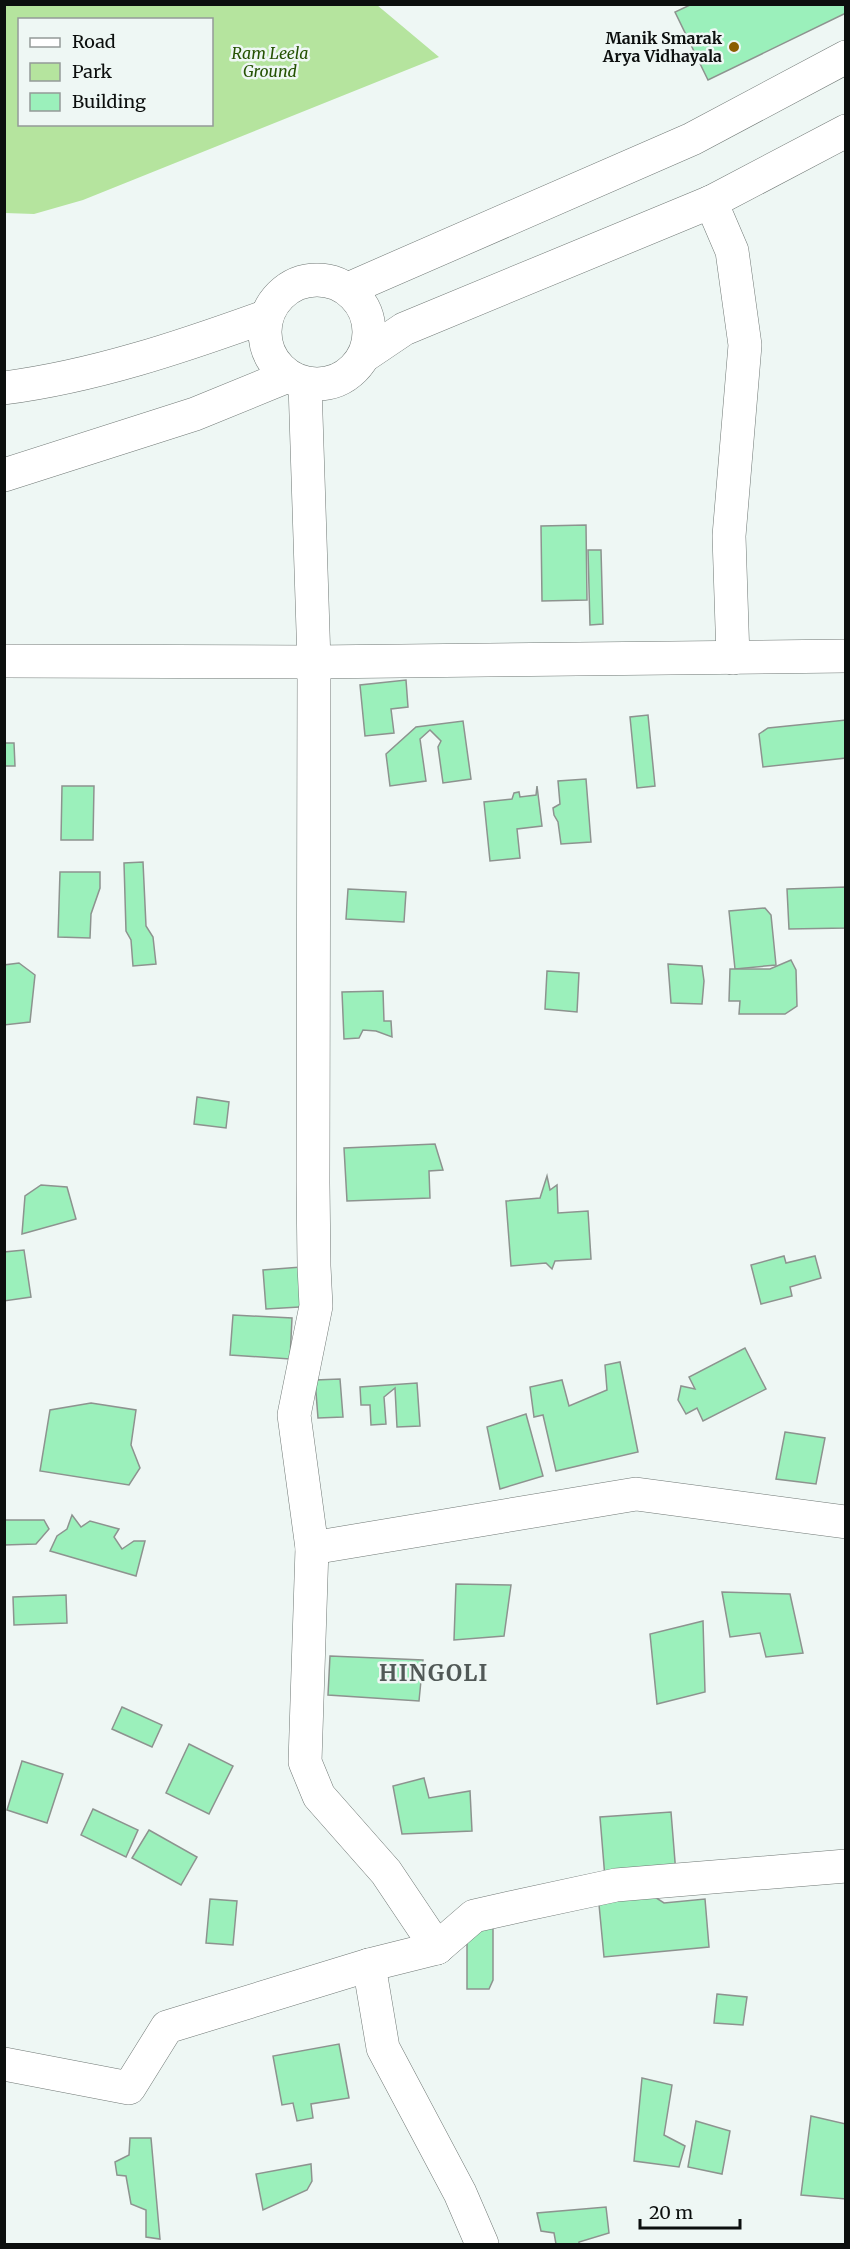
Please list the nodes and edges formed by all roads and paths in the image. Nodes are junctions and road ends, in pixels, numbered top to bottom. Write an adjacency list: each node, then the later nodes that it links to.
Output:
1 (846, 57): 4 (street)
2 (846, 131): 3 (street)
3 (711, 202): 6 (street); 11 (street)
4 (348, 290): 5 (street); 6 (street)
5 (267, 316): 7 (street); 8 (street)
6 (364, 356): 7 (street)
7 (296, 380): 9 (street); 13 (street)
8 (4, 388)
9 (4, 475)
10 (846, 656): 11 (street)
11 (733, 658): 13 (street)
12 (4, 661): 13 (street)
13 (314, 662): 15 (street)
14 (846, 1522): 15 (street)
15 (312, 1548): 17 (street)
16 (846, 1866): 17 (street)
17 (437, 1948): 18 (street)
18 (369, 1965): 19 (street); 20 (street)
19 (4, 2064)
20 (482, 2244)

